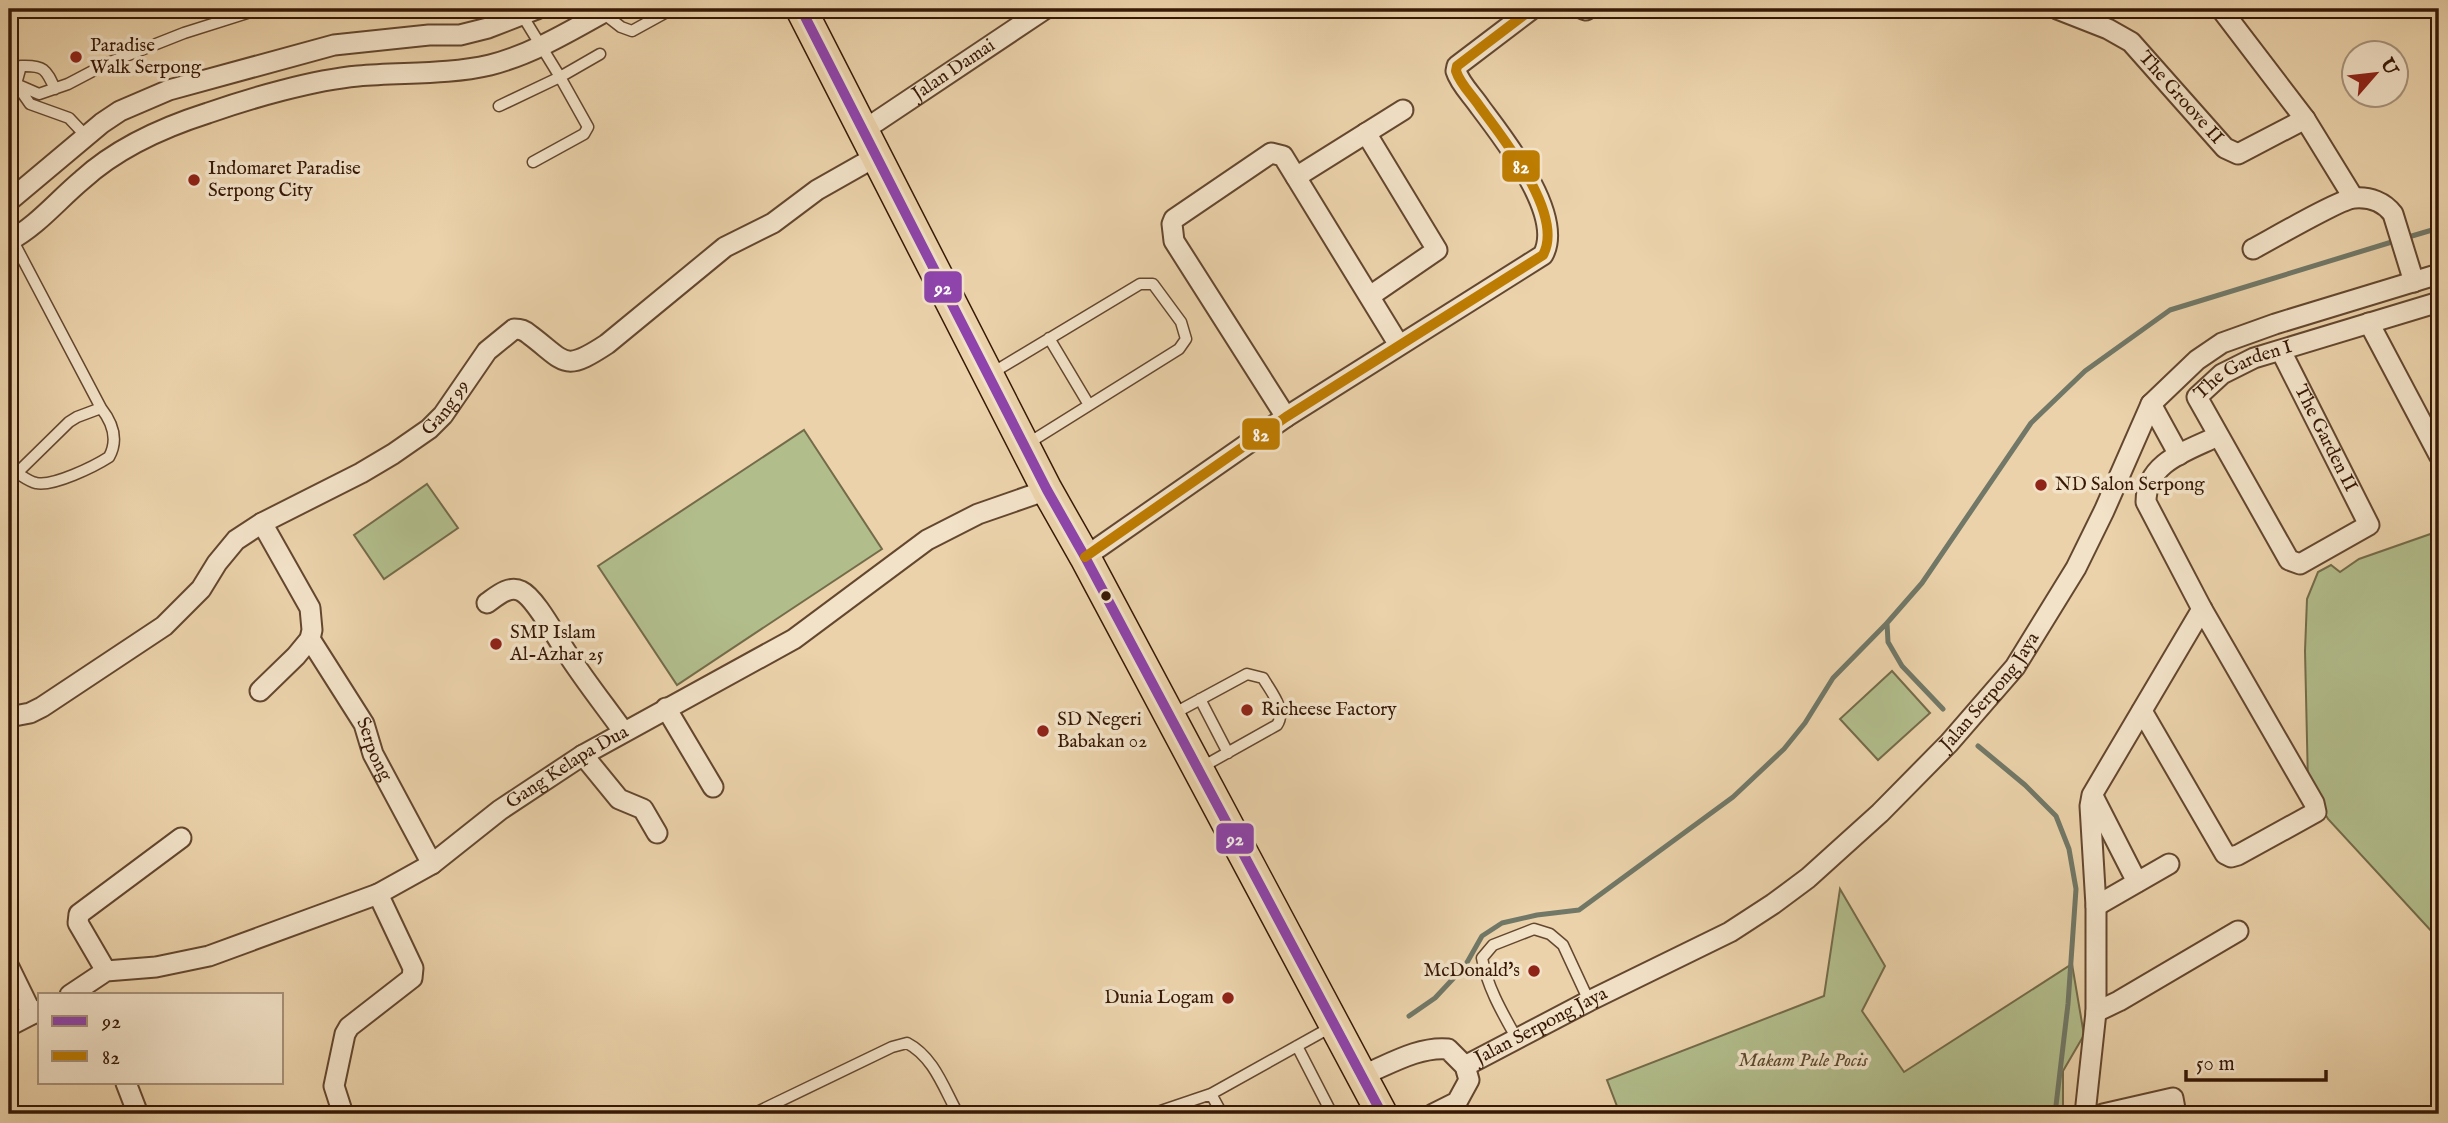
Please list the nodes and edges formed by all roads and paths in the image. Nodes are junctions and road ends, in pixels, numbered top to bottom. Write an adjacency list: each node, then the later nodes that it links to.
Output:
1 (260, 9): 17 (lane)
2 (671, 9): 8 (lane)
3 (801, 9): 21 (main road)
4 (1045, 9): 21 (street, Jalan Damai)
5 (1532, 9): 37 (street)
6 (2057, 9): 20 (street, The Groove II)
7 (2221, 9): 20 (street)
8 (606, 11): 10 (street)
9 (530, 12): 10 (lane); 11 (street)
10 (540, 47): 14 (lane); 16 (street)
11 (304, 53): 16 (street); 23 (street)
12 (600, 54): 14 (lane)
13 (9, 70): 15 (lane)
14 (560, 77): 18 (lane); 25 (lane)
15 (16, 84): 17 (lane); 17 (lane); 23 (lane)
16 (310, 84): 29 (street)
17 (55, 89)
18 (499, 106)
19 (1403, 110): 22 (street)
20 (2305, 119): 27 (street)
21 (864, 130): 24 (main road)
22 (1366, 133): 26 (street); 33 (street)
23 (86, 136): 28 (street)
24 (877, 156): 39 (main road); 50 (street, Gang 99)
25 (533, 162)
26 (1296, 177): 33 (street); 43 (street)
27 (2353, 197): 30 (street); 32 (street)
28 (9, 201)
29 (10, 237): 42 (lane)
30 (2253, 248)
31 (2439, 274): 32 (street, Jalan Serpong Jaya)
32 (2414, 282): 40 (street, Jalan Serpong Jaya)
33 (1370, 296): 37 (street)
34 (2439, 302): 35 (street, The Garden I)
35 (2370, 323): 38 (street, The Garden I); 47 (street)
36 (1049, 338): 39 (lane); 41 (lane); 41 (lane)
37 (1399, 345): 43 (street)
38 (2281, 351): 44 (street, The Garden I); 51 (street, The Garden II)
39 (988, 375): 45 (main road)
40 (2151, 404): 46 (street); 79 (street, Jalan Serpong Jaya)
41 (1088, 405): 45 (lane)
42 (101, 408): 48 (lane); 48 (lane)
43 (1286, 418): 52 (street)
44 (2218, 436): 46 (street); 51 (street, The Garden I)
45 (1024, 445): 49 (main road)
46 (2179, 455): 54 (street)
47 (2439, 455)
48 (13, 471)
49 (1048, 490): 52 (main road); 58 (street, Gang Kelapa Dua)
50 (262, 523): 55 (street); 61 (street, Gang 99)
51 (2370, 525)
52 (1085, 557): 60 (main road)
53 (487, 603): 62 (street)
54 (2202, 609): 59 (street); 59 (street)
55 (310, 639): 56 (street); 70 (street, Serpong)
56 (260, 691)
57 (1200, 699): 60 (lane); 63 (lane); 63 (lane)
58 (666, 708): 62 (street, Gang Kelapa Dua); 66 (street)
59 (2141, 711): 67 (street)
60 (1170, 716): 65 (main road)
61 (9, 717)
62 (623, 731): 64 (street, Gang Kelapa Dua)
63 (1228, 753): 65 (lane)
64 (583, 755): 68 (street); 70 (street, Gang Kelapa Dua)
65 (1198, 769): 83 (main road)
66 (713, 787)
67 (2092, 795): 72 (street); 74 (street)
68 (657, 834)
69 (181, 838): 77 (street)
70 (432, 864): 73 (street, Gang Kelapa Dua)
71 (2169, 864): 72 (street)
72 (2137, 882): 74 (street)
73 (378, 894): 77 (street, Gang Kelapa Dua); 91 (street)
74 (2096, 906): 81 (street)
75 (2238, 932): 81 (street)
76 (9, 967): 80 (street)
77 (106, 971): 78 (street)
78 (79, 993)
79 (1589, 1000): 84 (street, Jalan Serpong Jaya); 84 (lane)
80 (36, 1012): 82 (street)
81 (2096, 1012): 99 (street)
82 (9, 1026)
83 (1333, 1026): 85 (lane); 87 (main road)
84 (1517, 1039): 86 (street, Jalan Serpong Jaya)
85 (1297, 1046): 89 (lane); 96 (lane)
86 (1465, 1066): 87 (street, Jalan Serpong Jaya); 98 (street, Jalan Serpong Jaya)
87 (1361, 1076): 97 (main road)
88 (126, 1084): 90 (street)
89 (1212, 1094): 94 (lane); 95 (lane)
90 (138, 1114)
91 (343, 1114)
92 (753, 1114): 93 (lane)
93 (958, 1114)
94 (1152, 1114)
95 (1222, 1114)
96 (1332, 1114)
97 (1382, 1114)
98 (1433, 1114)
99 (2085, 1114)
100 (2103, 1114): 101 (street)
101 (2176, 1114)

